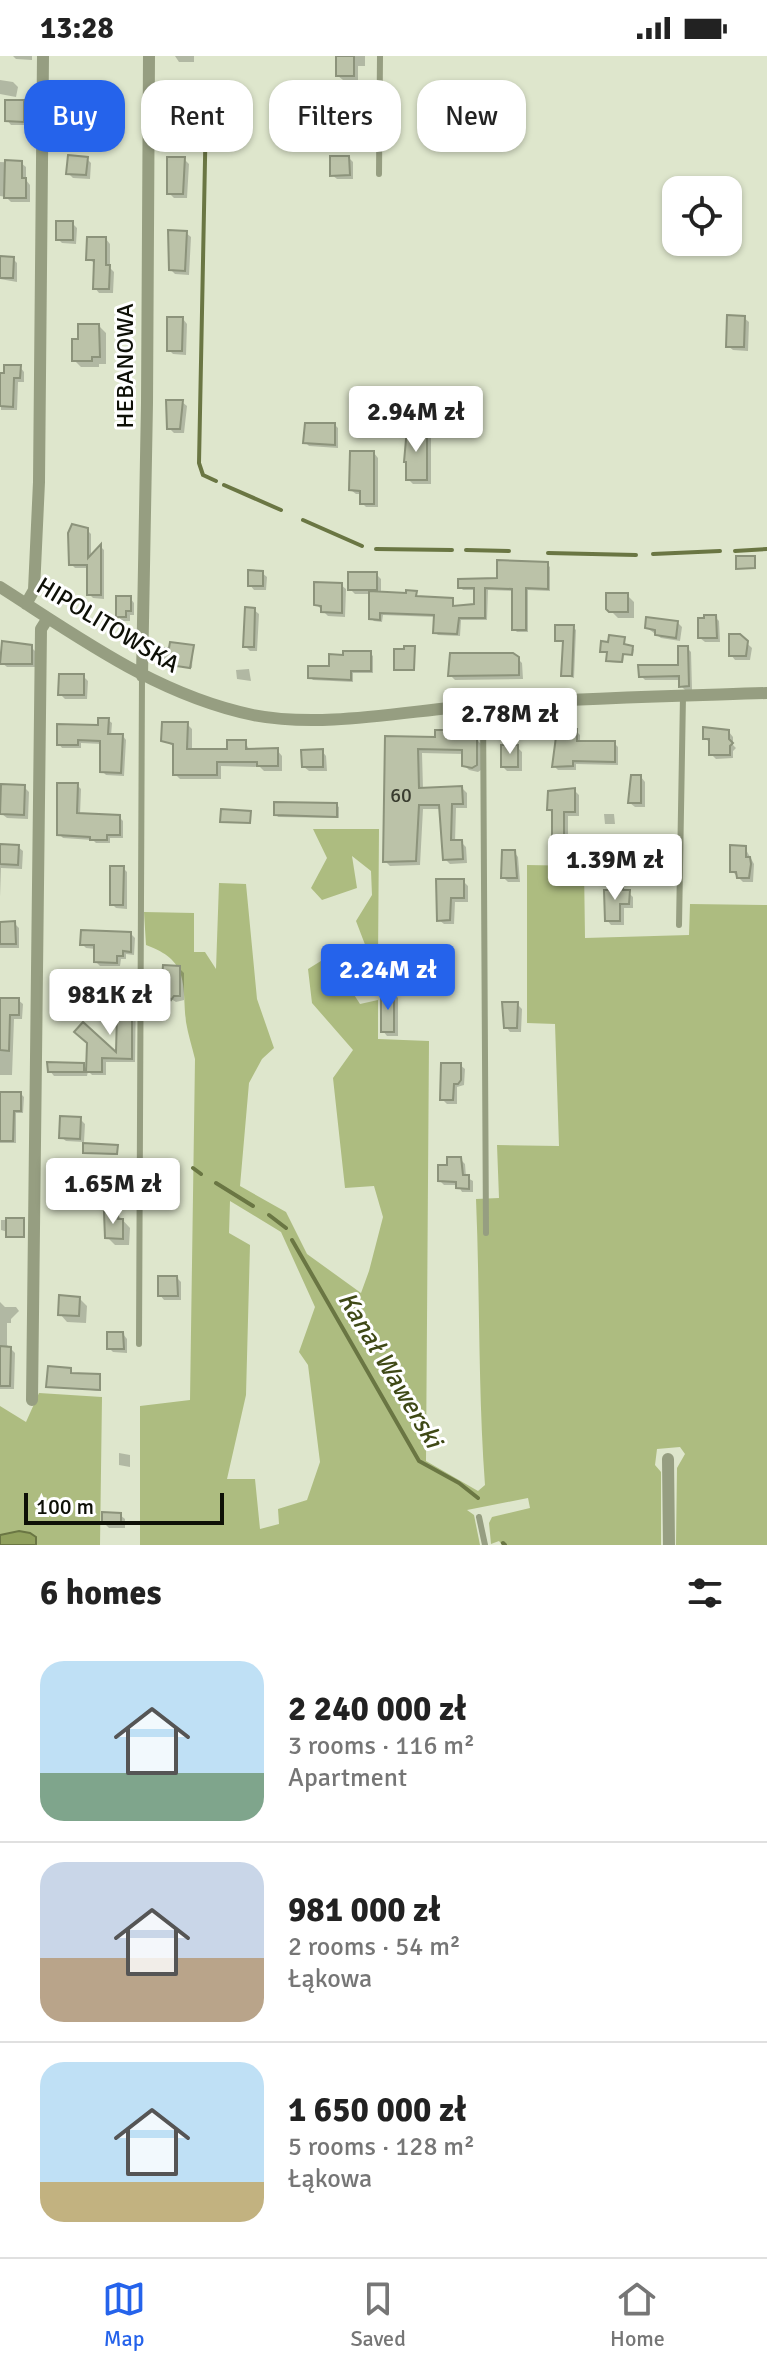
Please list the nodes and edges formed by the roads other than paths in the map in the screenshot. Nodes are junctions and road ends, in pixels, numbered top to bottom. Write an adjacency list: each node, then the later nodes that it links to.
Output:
1 (43, 56): 6 (street)
2 (149, 56): 8 (street, HEBANOWA)
3 (380, 56): 4 (lane)
4 (379, 174)
5 (0, 587): 6 (street, HIPOLITOWSKA)
6 (26, 604): 7 (street, HIPOLITOWSKA)
7 (48, 618): 8 (street, HIPOLITOWSKA); 15 (street)
8 (142, 676): 11 (street, HIPOLITOWSKA); 14 (lane)
9 (767, 693): 10 (street, HIPOLITOWSKA)
10 (683, 696): 11 (street, HIPOLITOWSKA); 12 (lane)
11 (483, 704): 13 (lane)
12 (679, 925)
13 (486, 1233)
14 (139, 1344)
15 (32, 1400)
16 (668, 1459): 19 (street)
17 (479, 1517): 18 (lane)
18 (485, 1545)
19 (669, 1545)

